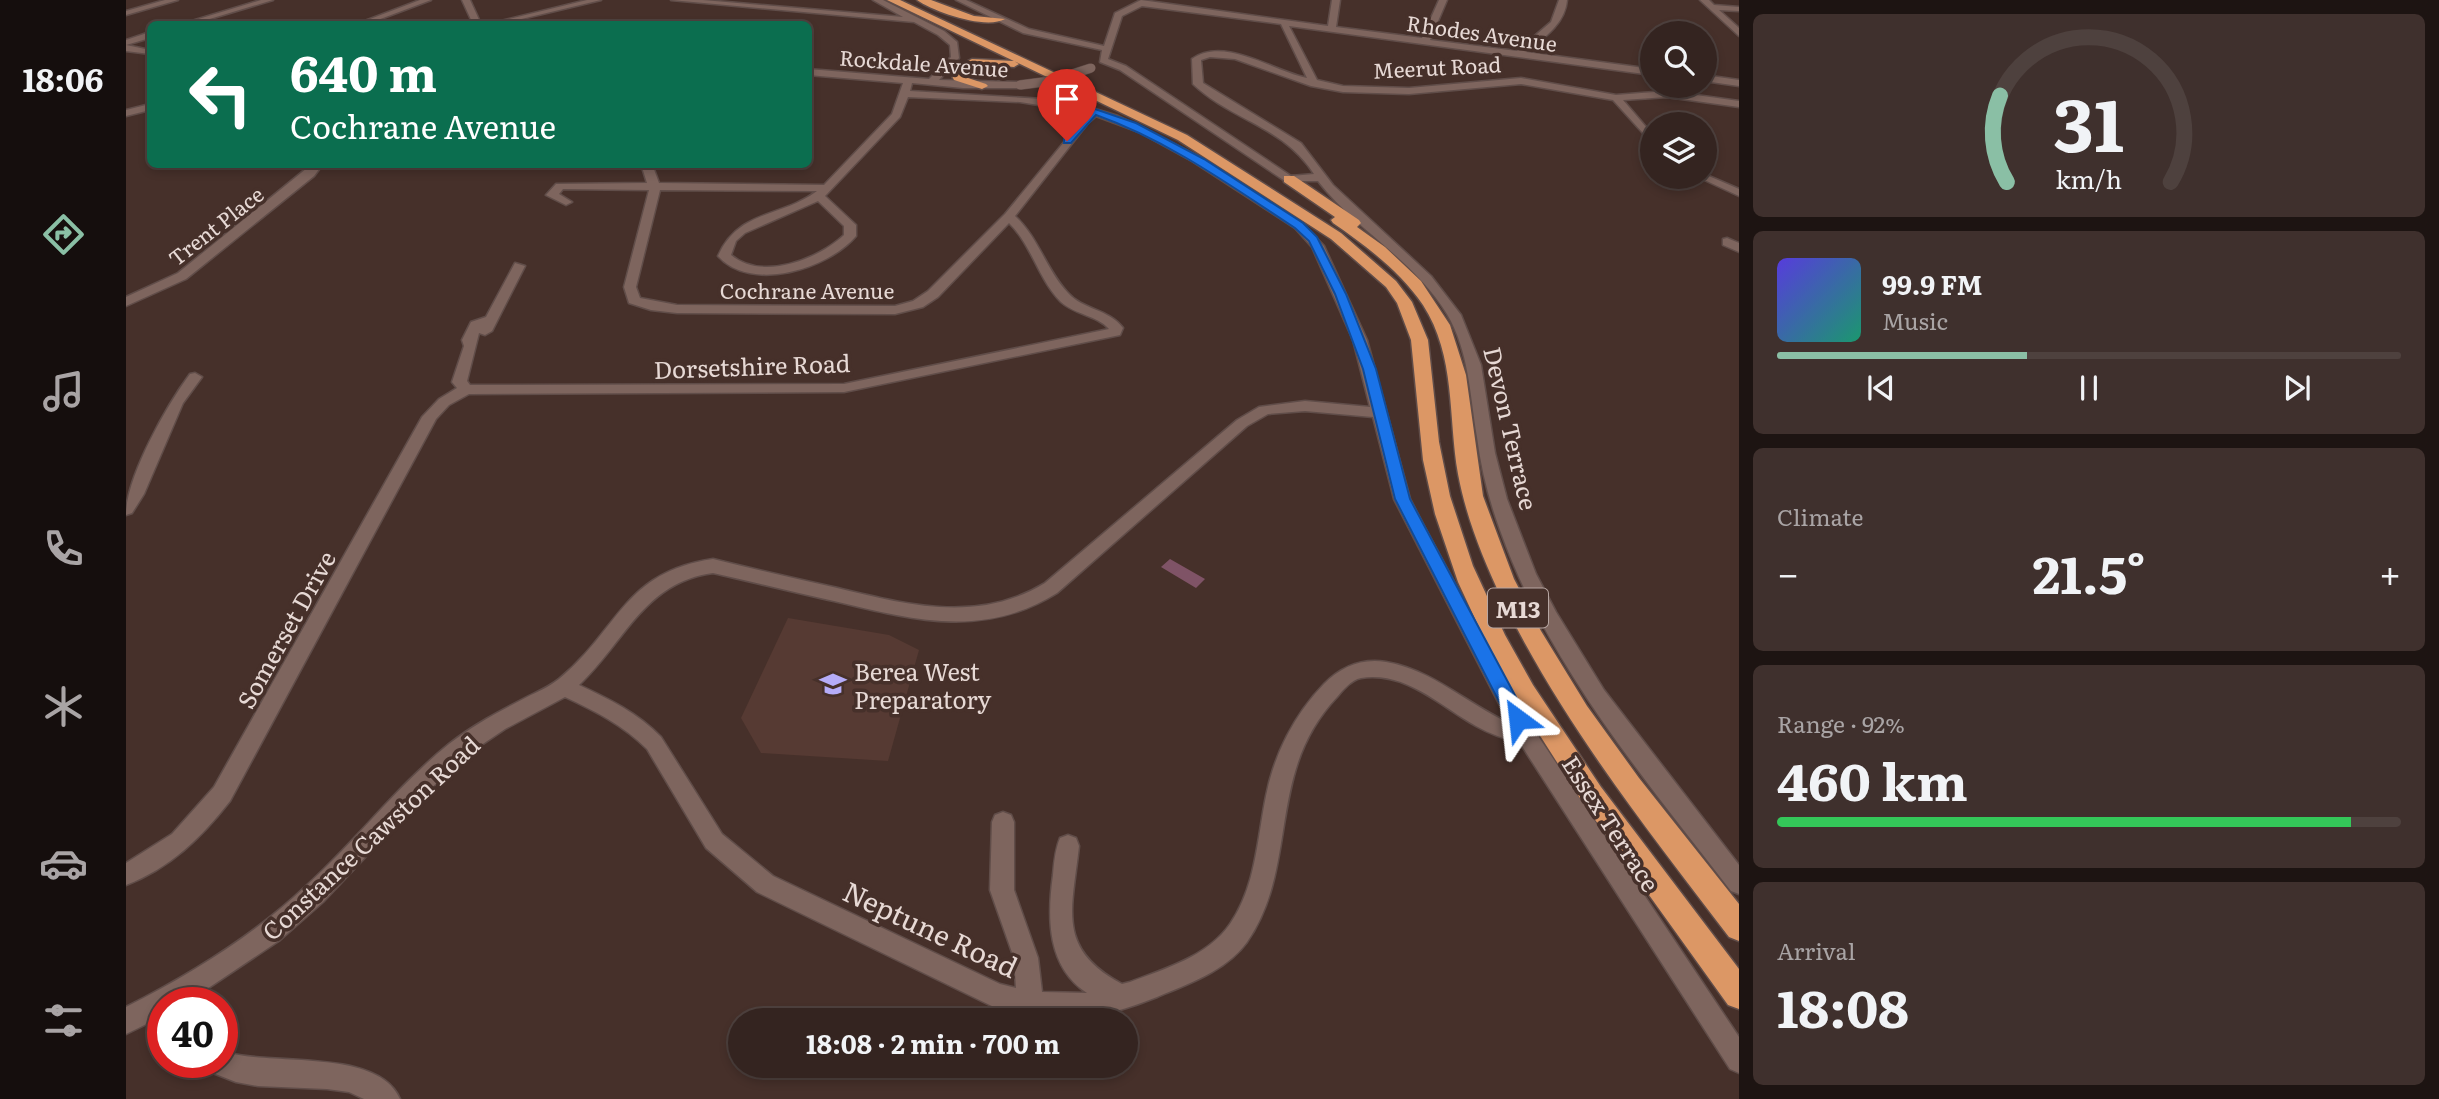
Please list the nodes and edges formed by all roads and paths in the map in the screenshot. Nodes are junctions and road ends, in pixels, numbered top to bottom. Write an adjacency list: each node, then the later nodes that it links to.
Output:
1 (269, 0): 22 (street)
2 (426, 0): 23 (street)
3 (466, 0): 24 (street)
4 (597, 0): 25 (street)
5 (675, 0): 19 (street)
6 (877, 0): 18 (street)
7 (892, 0): 59 (highway, M13)
8 (922, 0): 21 (highway)
9 (960, 0): 21 (street)
10 (1336, 0): 28 (street)
11 (1443, 0): 32 (street)
12 (1563, 0): 37 (street)
13 (1704, 0): 16 (street)
14 (168, 1): 20 (street)
15 (1144, 1): 27 (street, Rhodes Avenue); 35 (street)
16 (1711, 7): 17 (street); 30 (street)
17 (1739, 9)
18 (909, 10): 19 (street); 29 (street); 71 (highway, M13)
19 (818, 12): 26 (street)
20 (126, 13)
21 (1000, 19): 35 (street)
22 (196, 21)
23 (369, 21)
24 (476, 21)
25 (506, 21)
26 (809, 21)
27 (1284, 23): 28 (street, Rhodes Avenue); 49 (street)
28 (1332, 29): 32 (street, Rhodes Avenue)
29 (941, 33): 38 (highway); 47 (street)
30 (1739, 33)
31 (147, 36): 33 (street)
32 (1425, 42): 37 (street, Rhodes Avenue)
33 (126, 43)
34 (126, 48): 36 (street)
35 (1108, 48): 39 (street); 43 (street)
36 (147, 52)
37 (1519, 54): 40 (street, Rhodes Avenue)
38 (1014, 64): 41 (highway); 59 (highway)
39 (1096, 65): 43 (street); 51 (street, Rockdale Avenue, bridge)
40 (1640, 70)
41 (953, 72): 47 (highway); 51 (highway)
42 (812, 73): 50 (street, Rockdale Avenue)
43 (1135, 76): 63 (street)
44 (1196, 78): 49 (street, Meerut Road); 62 (street, Devon Terrace)
45 (1717, 80): 46 (street)
46 (1723, 81): 48 (street); 52 (street)
47 (937, 82): 50 (street, Rockdale Avenue); 51 (street, Rockdale Avenue)
48 (1739, 83)
49 (1314, 84): 53 (street, Meerut Road)
50 (907, 86): 56 (street, Essex Terrace); 66 (street)
51 (982, 86)
52 (1739, 89)
53 (1616, 97): 54 (street, Meerut Road); 58 (street)
54 (1739, 103)
55 (147, 108): 57 (street)
56 (1095, 112): 69 (street, Cochrane Avenue); 75 (street, Essex Terrace)
57 (126, 113)
58 (1640, 126)
59 (1190, 142): 85 (highway, M13)
60 (315, 168): 72 (street, Trent Place)
61 (648, 168): 65 (street)
62 (1322, 177): 63 (street); 82 (street, Devon Terrace)
63 (1289, 179): 71 (highway)
64 (1717, 183): 67 (street)
65 (654, 185): 66 (street); 68 (street); 69 (street, Cochrane Avenue)
66 (821, 192): 66 (street)
67 (1739, 193)
68 (566, 202)
69 (1009, 216): 74 (street, Dorsetshire Road)
70 (519, 266): 74 (street)
71 (1429, 300): 83 (highway, M13)
72 (126, 302)
73 (195, 377): 76 (street)
74 (466, 389): 81 (street, Somerset Drive)
75 (1380, 413): 77 (street, Constance Cawston Road); 78 (street, Essex Terrace)
76 (126, 509)
77 (565, 687): 84 (street, Constance Cawston Road); 87 (street, Neptune Road)
78 (1527, 736): 86 (street, Neptune Road); 90 (street, Essex Terrace)
79 (1003, 822): 87 (street)
80 (1068, 846): 86 (street)
81 (126, 874)
82 (1739, 883)
83 (1739, 928)
84 (204, 987)
85 (1739, 994)
86 (1122, 998): 87 (street, Neptune Road)
87 (1030, 1004)
88 (147, 1013): 89 (street, Constance Cawston Road)
89 (126, 1021)
90 (1739, 1060)
91 (238, 1070): 92 (street)
92 (386, 1099)

